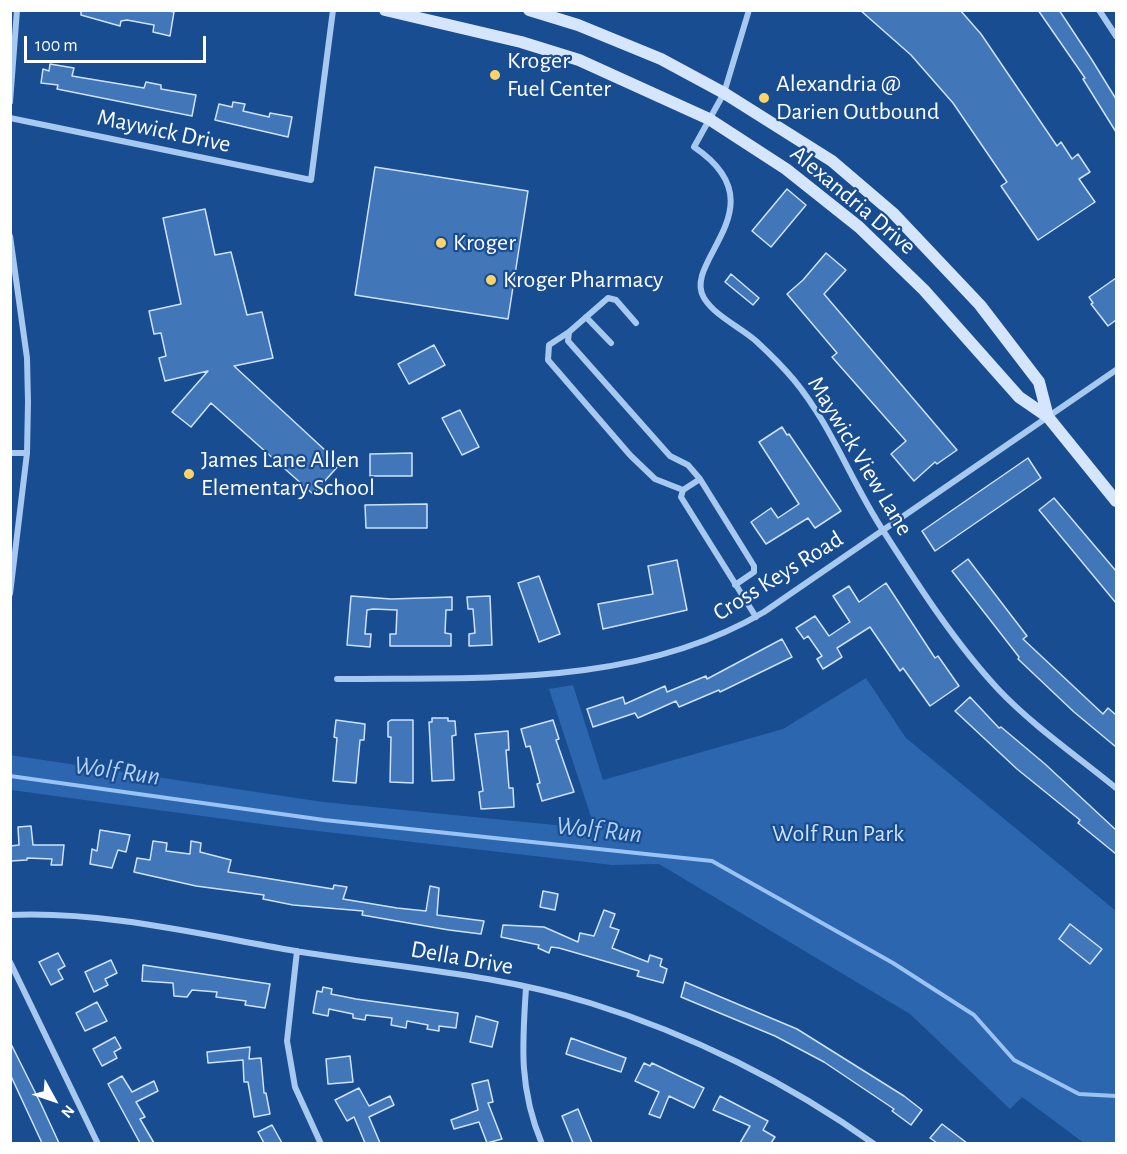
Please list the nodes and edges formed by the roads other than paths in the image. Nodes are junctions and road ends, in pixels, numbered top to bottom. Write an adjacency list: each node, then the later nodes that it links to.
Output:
1 (17, 10): 9 (street)
2 (333, 10): 10 (street, Maywick Drive)
3 (385, 10): 11 (main road, Alexandria Drive)
4 (529, 10): 8 (main road, Alexandria Drive)
5 (749, 10): 8 (street)
6 (1099, 10): 7 (street)
7 (1116, 36)
8 (724, 93): 11 (street); 19 (main road, Alexandria Drive)
9 (10, 102)
10 (10, 118)
11 (710, 119): 19 (main road, Alexandria Drive); 25 (street, Maywick View Lane)
12 (10, 236): 13 (street)
13 (14, 283): 21 (street)
14 (586, 317): 15 (street); 16 (street); 17 (street)
15 (636, 323)
16 (569, 332): 22 (street); 23 (street)
17 (610, 343)
18 (1116, 370): 19 (street, Cross Keys Road)
19 (1048, 417): 24 (main road, Alexandria Drive); 25 (street, Cross Keys Road)
20 (10, 453): 21 (street)
21 (27, 453): 27 (street)
22 (700, 479): 23 (street); 26 (street)
23 (683, 490): 26 (street)
24 (1116, 501)
25 (883, 531): 28 (street, Cross Keys Road); 30 (street, Maywick View Lane)
26 (735, 585): 28 (street)
27 (11, 590)
28 (756, 617): 29 (street, Cross Keys Road)
29 (337, 679)
30 (1116, 788)
31 (10, 915): 32 (street, Della Drive)
32 (297, 951): 34 (street, Della Drive); 36 (street)
33 (10, 962): 35 (street)
34 (526, 988): 37 (street); 38 (street, Della Drive)
35 (98, 1143)
36 (321, 1143)
37 (542, 1143)
38 (874, 1143)

